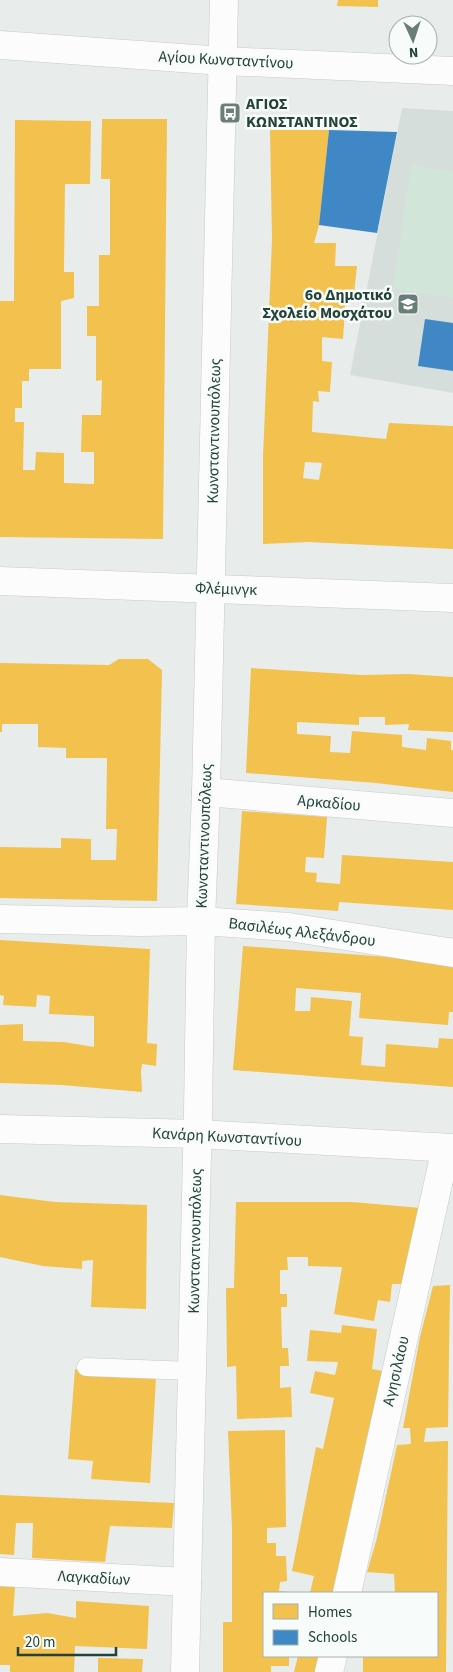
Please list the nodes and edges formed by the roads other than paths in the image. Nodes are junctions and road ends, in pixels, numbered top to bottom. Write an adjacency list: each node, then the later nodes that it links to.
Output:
1 (224, 0): 3 (street, Κωνσταντινουπόλεως)
2 (0, 45): 3 (street, Αγίου Κωνσταντίνου)
3 (223, 61): 4 (street, Αγίου Κωνσταντίνου); 6 (street, Κωνσταντινουπόλεως)
4 (453, 71)
5 (0, 581): 6 (street, Φλέμινγκ)
6 (211, 589): 7 (street, Φλέμινγκ); 8 (street, Κωνσταντινουπόλεως)
7 (453, 598)
8 (206, 792): 9 (street, Αρκαδίου); 11 (street, Κωνσταντινουπόλεως)
9 (453, 814)
10 (0, 919): 11 (street, Βασιλέως Αλεξάνδρου)
11 (201, 921): 12 (street, Βασιλέως Αλεξάνδρου); 14 (street, Κωνσταντινουπόλεως)
12 (453, 953)
13 (0, 1129): 14 (street, Κανάρη Κωνσταντίνου)
14 (198, 1134): 15 (street, Κανάρη Κωνσταντίνου); 17 (street, Κωνσταντινουπόλεως)
15 (449, 1148): 20 (street, Αγησιλάου)
16 (86, 1367): 17 (lane)
17 (192, 1371): 19 (street, Κωνσταντινουπόλεως)
18 (0, 1572): 19 (street, Λαγκαδίων)
19 (187, 1582): 22 (street, Κωνσταντινουπόλεως)
20 (347, 1592)
21 (333, 1657): 23 (street)
22 (185, 1672)
23 (330, 1672)

